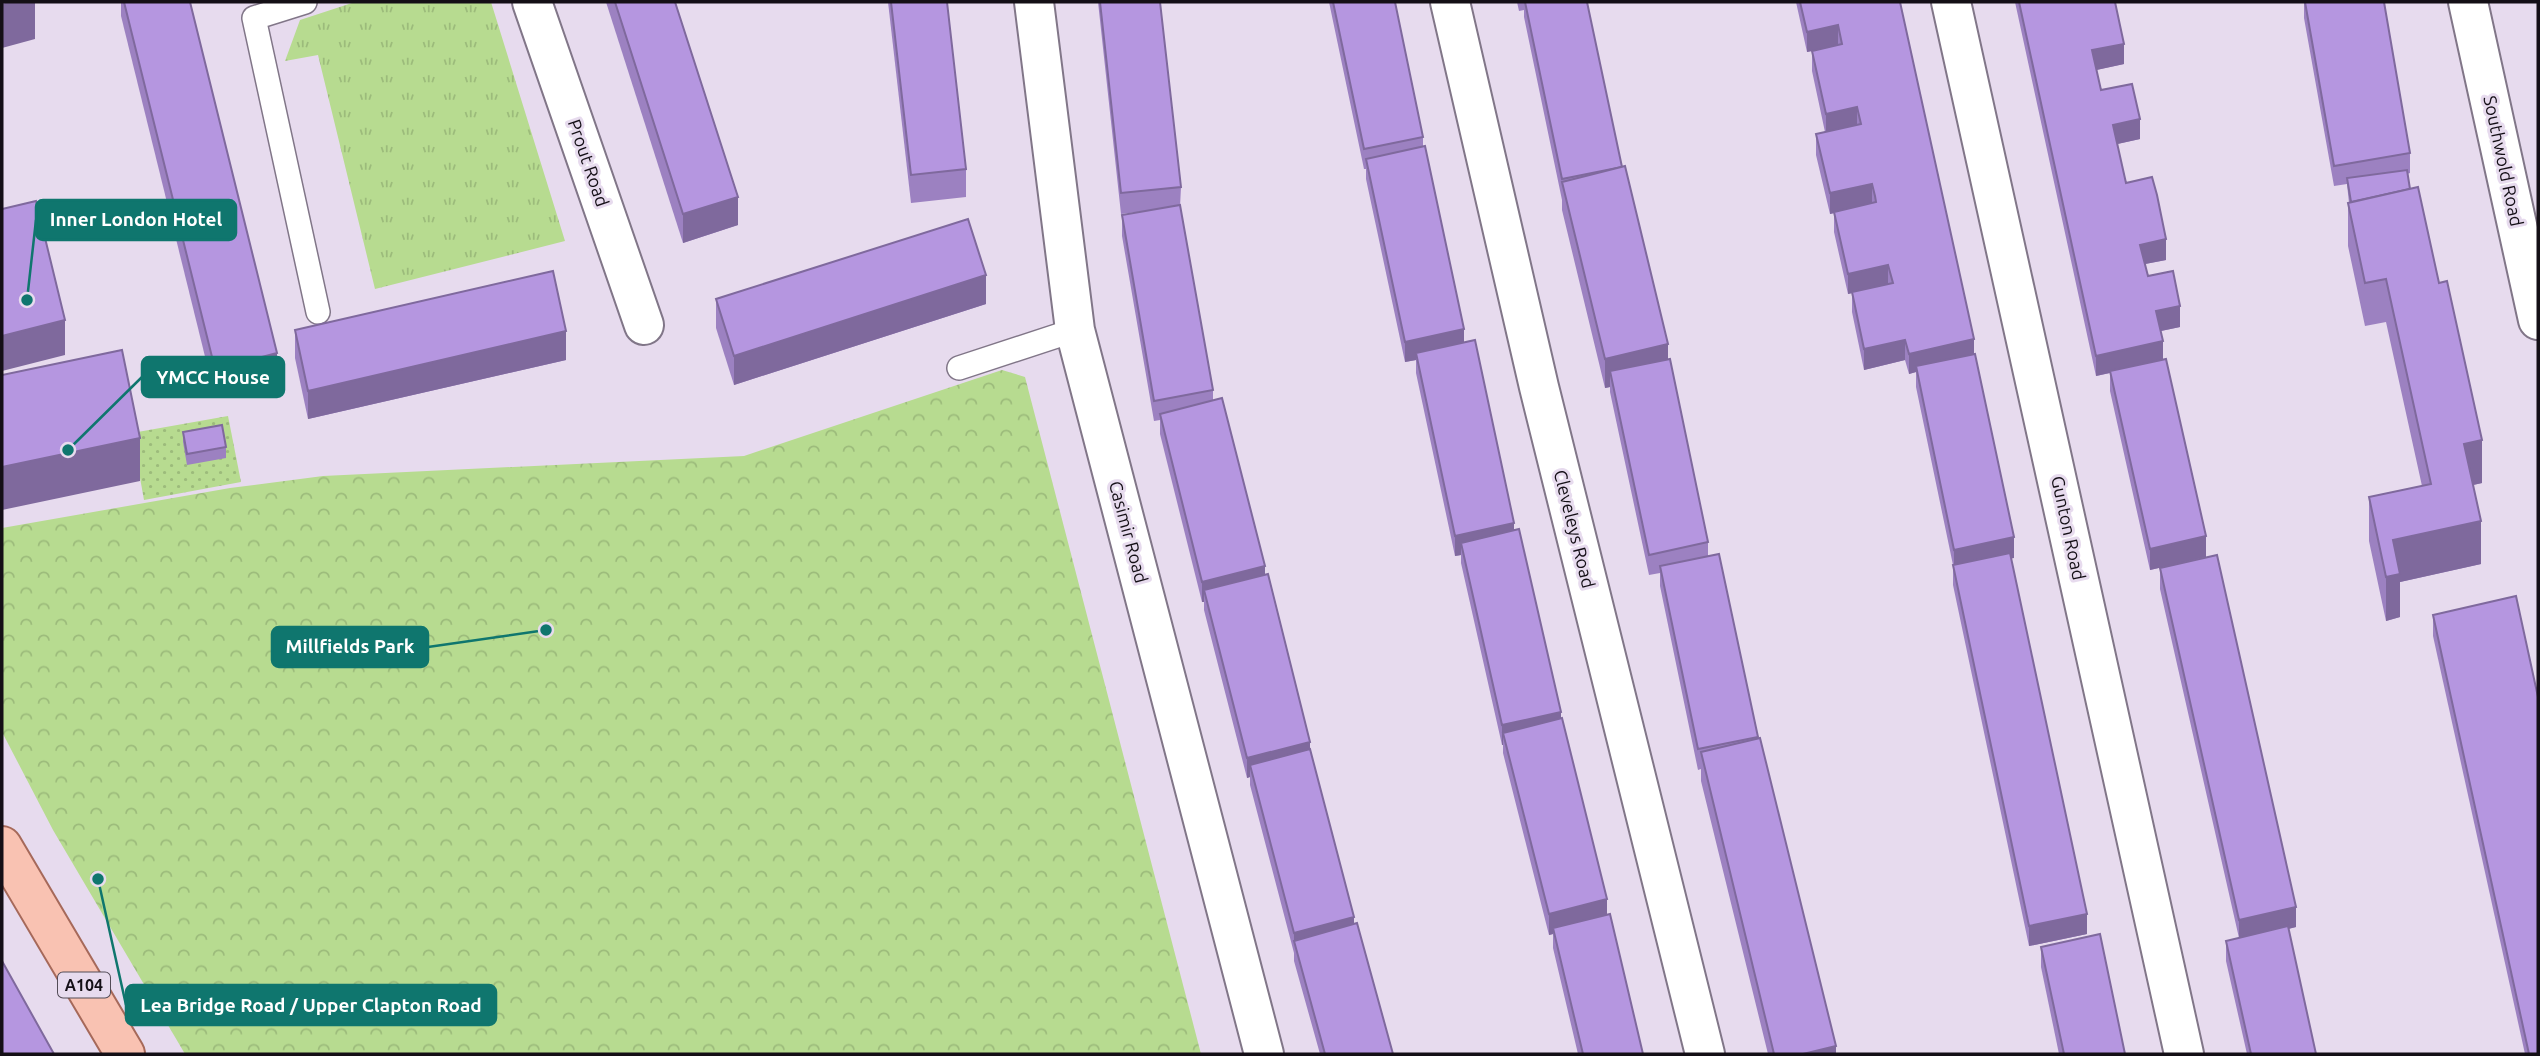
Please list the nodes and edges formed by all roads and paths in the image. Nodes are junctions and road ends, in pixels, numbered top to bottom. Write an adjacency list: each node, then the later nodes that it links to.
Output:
1 (305, 2): 7 (lane)
2 (532, 2): 9 (street, Prout Road)
3 (1034, 2): 10 (street, Casimir Road)
4 (1450, 2): 15 (street, Cleveleys Road)
5 (1951, 2): 16 (street, Gunton Road)
6 (2468, 2): 8 (street, Southwold Road)
7 (318, 312)
8 (2538, 320)
9 (644, 325)
10 (1076, 330): 11 (lane); 14 (street, Casimir Road)
11 (958, 368)
12 (2, 846): 13 (main road, A104)
13 (125, 1054)
14 (1264, 1054)
15 (1705, 1054)
16 (2184, 1054)

